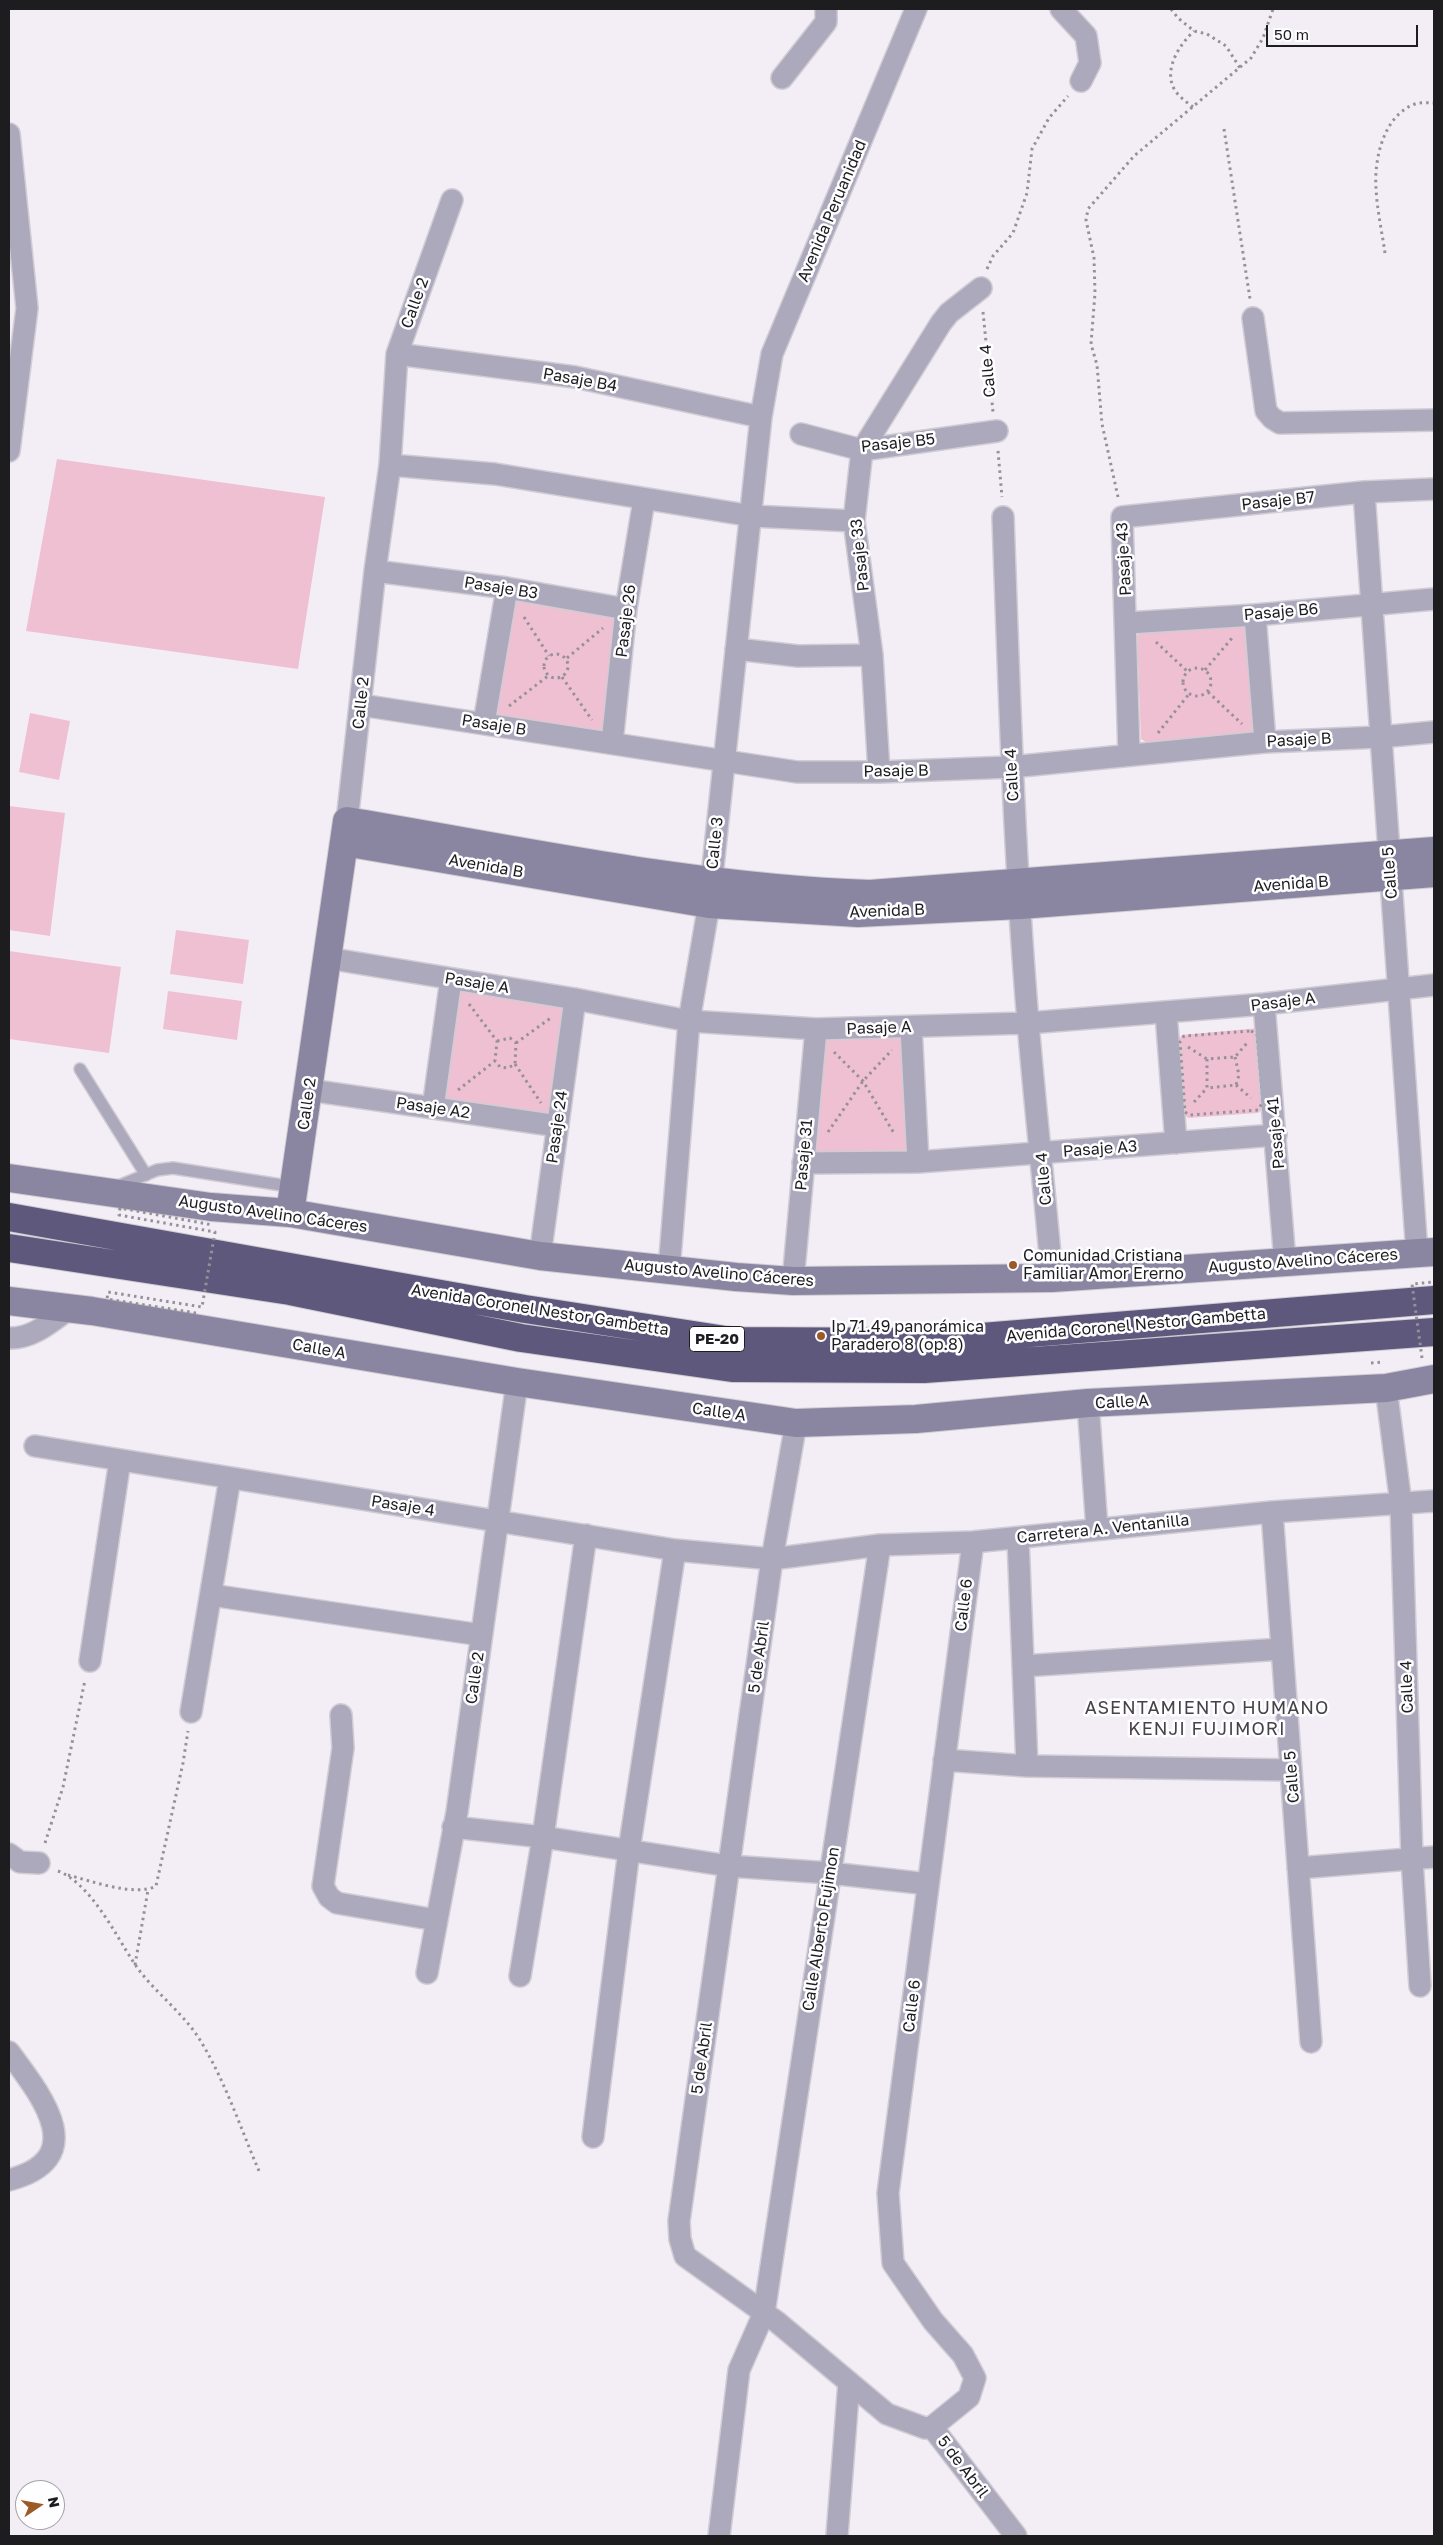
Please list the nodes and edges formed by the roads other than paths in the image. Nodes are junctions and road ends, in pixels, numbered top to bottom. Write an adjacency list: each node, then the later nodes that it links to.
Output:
1 (826, 9): 4 (street)
2 (916, 9): 11 (street, Avenida Peruanidad)
3 (1061, 9): 5 (street)
4 (782, 78)
5 (1081, 81)
6 (9, 134): 16 (street)
7 (452, 200): 10 (street, Calle 2)
8 (983, 281): 15 (street, Pasaje 33)
9 (1253, 318): 12 (street)
10 (397, 354): 11 (street, Pasaje B4); 17 (street, Calle 2)
11 (761, 417): 21 (street, Calle 3)
12 (1434, 420)
13 (997, 431): 15 (street, Pasaje B5)
14 (801, 434): 15 (street, Pasaje B5)
15 (862, 450): 24 (street, Pasaje 33)
16 (9, 451)
17 (390, 465): 20 (street); 25 (street, Calle 2)
18 (1434, 489): 19 (street, Pasaje B7)
19 (1364, 492): 23 (street, Pasaje B7); 28 (street, Calle 5)
20 (644, 500): 21 (street); 29 (street, Pasaje 26)
21 (752, 516): 24 (street); 32 (street, Calle 3)
22 (1003, 517): 42 (street, Calle 4)
23 (1122, 517): 31 (street, Pasaje 43)
24 (854, 521): 33 (street, Pasaje 33)
25 (375, 571): 26 (street, Pasaje B3); 34 (street, Calle 2)
26 (507, 588): 29 (street, Pasaje B3); 35 (street)
27 (1434, 598): 28 (street, Pasaje B6)
28 (1371, 603): 30 (street, Pasaje B6); 38 (street, Calle 5)
29 (626, 609): 39 (street, Pasaje 26)
30 (1255, 615): 31 (street, Pasaje B6); 37 (street)
31 (1127, 623): 40 (street, Pasaje 43)
32 (736, 649): 33 (street); 41 (street, Calle 3)
33 (872, 655): 43 (street, Pasaje 33)
34 (361, 706): 35 (street, Pasaje B); 44 (street, Calle 2)
35 (484, 723): 39 (street, Pasaje B)
36 (1434, 732): 38 (street, Pasaje B)
37 (1257, 736): 38 (street, Pasaje B); 40 (street, Pasaje B)
38 (1380, 737): 46 (street, Calle 5)
39 (612, 743): 41 (street, Pasaje B)
40 (1129, 755): 42 (street, Pasaje B)
41 (724, 762): 43 (street, Pasaje B); 48 (street, Calle 3)
42 (1011, 767): 43 (street, Pasaje B); 49 (street, Calle 4)
43 (879, 772)
44 (346, 832): 48 (street, Avenida B); 50 (street, Calle 2)
45 (1434, 851): 46 (street, Avenida B)
46 (1389, 866): 47 (street, Avenida B); 49 (street, Avenida B); 53 (street, Calle 5)
47 (1434, 873)
48 (710, 893): 49 (street, Avenida B); 57 (street, Calle 3)
49 (1019, 893): 58 (street, Calle 4)
50 (327, 958): 51 (street, Pasaje A); 62 (street, Calle 2)
51 (451, 979): 54 (street, Pasaje A); 63 (street)
52 (1434, 985): 53 (street, Pasaje A)
53 (1398, 988): 55 (street, Pasaje A); 77 (street, Calle 5)
54 (575, 999): 57 (street, Pasaje A); 64 (street, Pasaje 24)
55 (1264, 1004): 56 (street, Pasaje A); 65 (street, Pasaje 41)
56 (1166, 1013): 58 (street, Pasaje A); 66 (street)
57 (689, 1020): 60 (street, Pasaje A); 80 (street, Calle 3)
58 (1028, 1023): 59 (street, Pasaje A); 67 (street, Calle 4)
59 (911, 1027): 60 (street, Pasaje A); 68 (street)
60 (816, 1029): 69 (street, Pasaje 31)
61 (80, 1069): 70 (lane)
62 (309, 1090): 63 (street, Pasaje A2); 72 (street, Calle 2)
63 (433, 1108): 64 (street, Pasaje A2)
64 (558, 1126): 78 (street, Pasaje 24)
65 (1276, 1136): 66 (street, Pasaje A3); 79 (street, Pasaje 41)
66 (1176, 1143): 67 (street, Pasaje A3)
67 (1042, 1153): 68 (street, Pasaje A3); 81 (street, Calle 4)
68 (918, 1162): 69 (street, Pasaje A3)
69 (802, 1163): 82 (street, Pasaje 31)
70 (146, 1175): 72 (lane); 73 (lane)
71 (9, 1178): 73 (street, Augusto Avelino Cáceres)
72 (294, 1187): 74 (street, Calle 2)
73 (106, 1191): 74 (street, Augusto Avelino Cáceres)
74 (290, 1213): 78 (street, Augusto Avelino Cáceres)
75 (9, 1217): 83 (highway, Avenida Coronel Nestor Gambetta / PE-20)
76 (9, 1248): 86 (highway, Avenida Coronel Nestor Gambetta / PE-20)
77 (1425, 1253): 79 (street, Augusto Avelino Cáceres)
78 (540, 1256): 80 (street, Augusto Avelino Cáceres)
79 (1285, 1262): 81 (street, Augusto Avelino Cáceres)
80 (669, 1270): 82 (street, Augusto Avelino Cáceres)
81 (1052, 1278): 82 (street, Augusto Avelino Cáceres)
82 (793, 1281)
83 (1434, 1300)
84 (9, 1301): 85 (street, Calle A)
85 (70, 1308): 87 (street); 89 (street, Calle A)
86 (1434, 1332)
87 (9, 1338)
88 (1428, 1368): 90 (street, Calle A)
89 (517, 1382): 92 (street, Calle A); 99 (street, Calle 2)
90 (1386, 1388): 91 (street, Calle A); 97 (street, Calle 4)
91 (1088, 1403): 92 (street, Calle A); 100 (street)
92 (796, 1423): 106 (street, 5 de Abril)
93 (35, 1446): 94 (street, Pasaje 4)
94 (120, 1460): 95 (street, Pasaje 4); 110 (street)
95 (230, 1478): 99 (street, Pasaje 4); 107 (street)
96 (1434, 1501): 97 (street, Carretera A. Ventanilla)
97 (1401, 1504): 98 (street, Carretera A. Ventanilla); 122 (street, Calle 4)
98 (1272, 1512): 100 (street, Carretera A. Ventanilla); 109 (street, Calle 5)
99 (498, 1521): 101 (street, Pasaje 4); 108 (street, Calle 2)
100 (1097, 1529): 102 (street, Carretera A. Ventanilla)
101 (586, 1535): 105 (street, Pasaje 4); 118 (street)
102 (1018, 1538): 103 (street, Carretera A. Ventanilla); 111 (street)
103 (973, 1542): 104 (street, Carretera A. Ventanilla); 114 (street, Calle 6)
104 (880, 1545): 106 (street, Carretera A. Ventanilla); 126 (street, Calle Alberto Fujimon)
105 (675, 1550): 106 (street, Pasaje 4); 119 (street)
106 (772, 1559): 124 (street, 5 de Abril)
107 (211, 1595): 108 (street); 112 (street)
108 (481, 1635): 117 (street, Calle 2)
109 (1282, 1649): 111 (street); 116 (street, Calle 5)
110 (90, 1661)
111 (1023, 1666): 115 (street)
112 (191, 1712)
113 (341, 1715): 128 (street)
114 (944, 1760): 115 (street); 127 (street, Calle 6)
115 (1027, 1766): 116 (street)
116 (1291, 1770): 125 (street, Calle 5)
117 (453, 1827): 118 (street); 128 (street, Calle 2)
118 (543, 1837): 119 (street); 130 (street)
119 (629, 1850): 124 (street); 134 (street)
120 (9, 1854): 123 (street)
121 (1434, 1857): 122 (street)
122 (1412, 1859): 125 (street); 131 (street, Calle 4)
123 (39, 1863)
124 (729, 1866): 126 (street); 136 (street, 5 de Abril)
125 (1298, 1868): 132 (street, Calle 5)
126 (830, 1873): 127 (street); 136 (street, Calle Alberto Fujimon)
127 (928, 1884): 138 (street, Calle 6)
128 (436, 1920): 129 (street, Calle 2)
129 (427, 1973)
130 (520, 1976)
131 (1420, 1986)
132 (1311, 2042)
133 (9, 2052): 135 (street)
134 (593, 2137)
135 (9, 2180)
136 (764, 2313): 137 (street, 5 de Abril); 139 (street, Calle Alberto Fujimon)
137 (849, 2382): 138 (street, 5 de Abril); 140 (street)
138 (932, 2427): 141 (street, 5 de Abril)
139 (719, 2536)
140 (837, 2536)
141 (1016, 2536)

